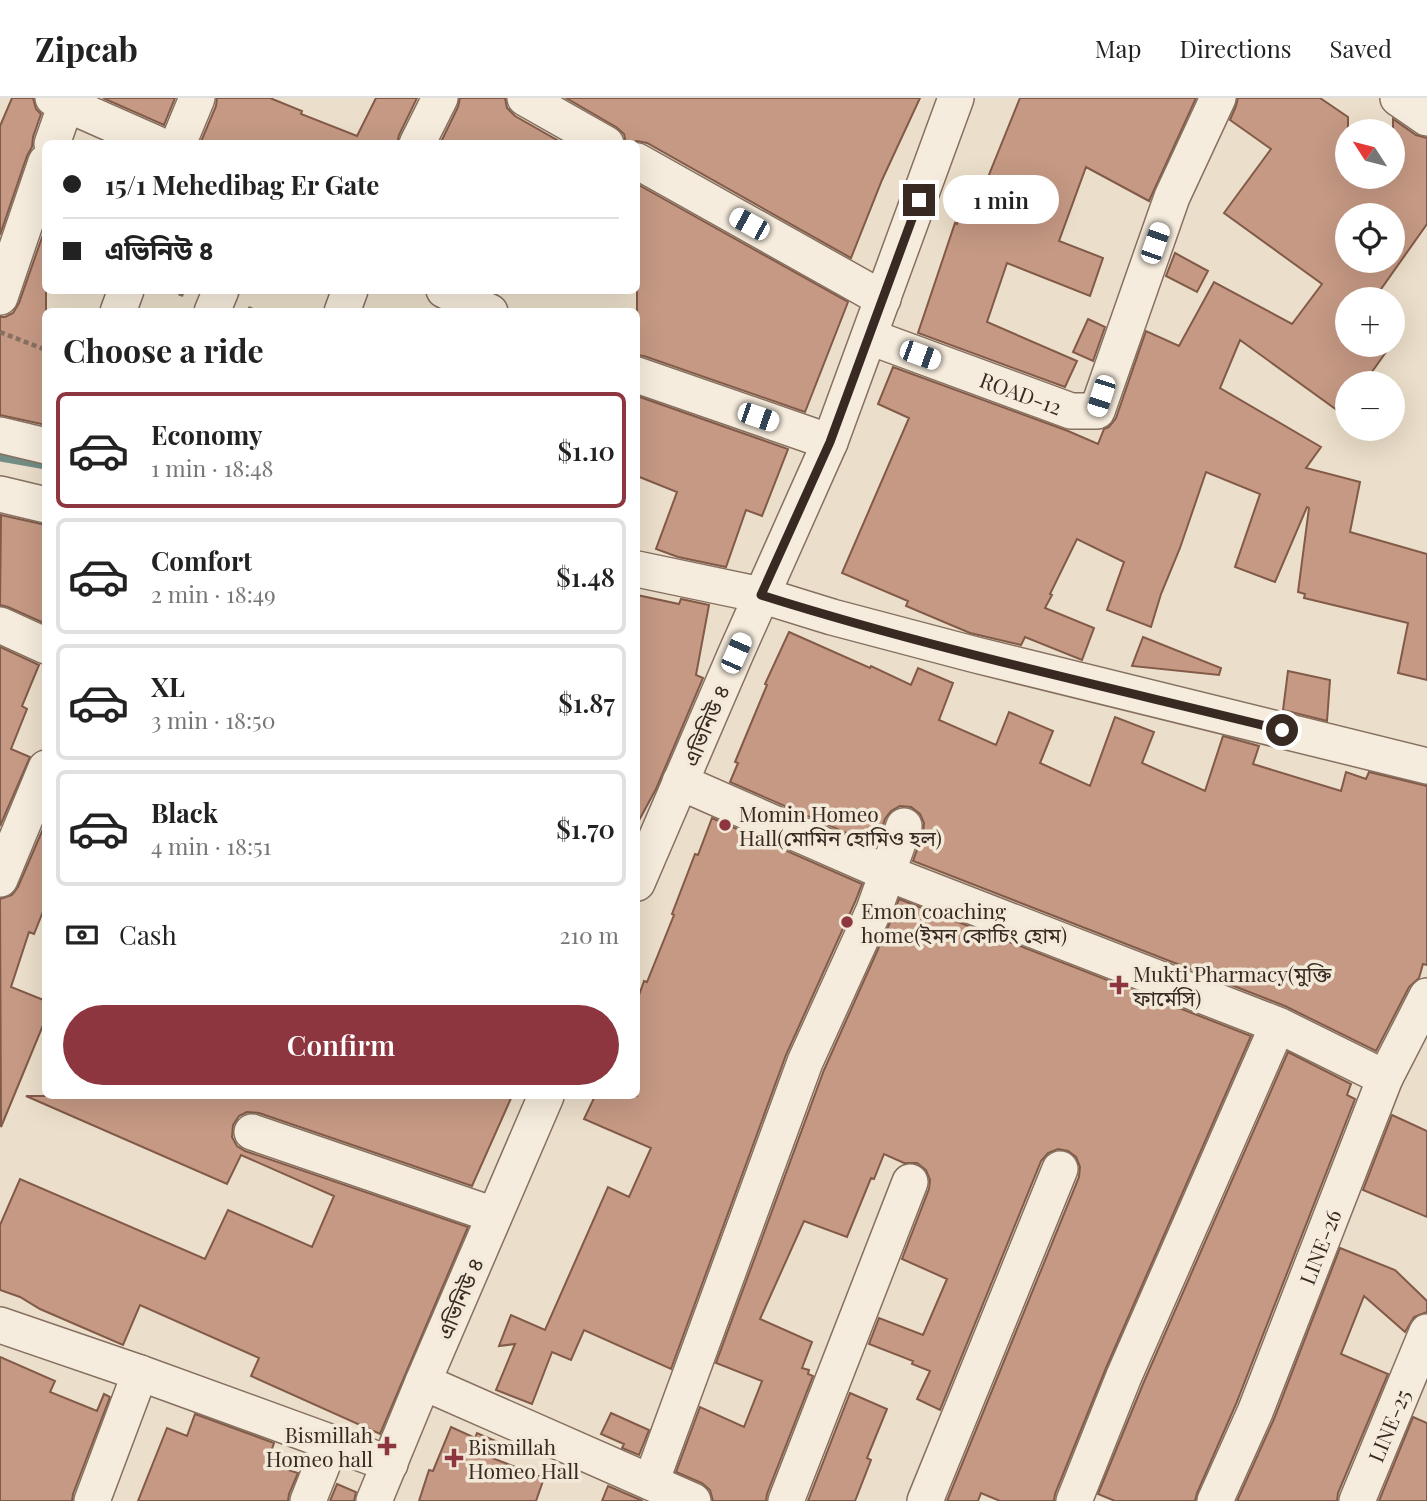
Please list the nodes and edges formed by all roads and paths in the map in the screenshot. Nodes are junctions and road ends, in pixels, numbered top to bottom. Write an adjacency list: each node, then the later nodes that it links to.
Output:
1 (197, 98): 11 (street)
2 (440, 98): 12 (street)
3 (525, 98): 13 (street)
4 (1218, 98): 21 (street, ROAD-12)
5 (1398, 98): 8 (street)
6 (954, 99): 17 (street, এভিনিউ ৪)
7 (60, 101): 9 (street); 10 (street)
8 (1427, 118)
9 (53, 140)
10 (148, 140)
11 (180, 140)
12 (419, 140)
13 (599, 140)
14 (640, 163): 17 (street)
15 (42, 174): 16 (street)
16 (0, 297)
17 (883, 299): 21 (street, এভিনিউ ৪)
18 (452, 300): 19 (street)
19 (477, 308)
20 (0, 332): 22 (path)
21 (870, 337): 25 (street, এভিনিউ ৪)
22 (42, 348)
23 (640, 377): 25 (street)
24 (0, 435): 26 (street)
25 (830, 442): 30 (street, এভিনিউ ৪)
26 (42, 445)
27 (0, 494): 28 (street)
28 (42, 504)
29 (640, 570): 30 (street)
30 (761, 595): 33 (street); 35 (street, এভিনিউ ৪)
31 (0, 625): 32 (street)
32 (42, 644)
33 (1427, 766)
34 (42, 778): 39 (street)
35 (680, 782): 37 (street); 38 (street, এভিনিউ ৪)
36 (904, 827): 37 (street)
37 (887, 873): 42 (street); 54 (street)
38 (640, 876)
39 (0, 879)
40 (1427, 996): 42 (street, LINE-26)
41 (1273, 1036): 61 (street)
42 (1385, 1078): 62 (street, LINE-26)
43 (545, 1099): 47 (street, এভিনিউ ৪)
44 (252, 1132): 47 (street)
45 (1060, 1169): 60 (street)
46 (910, 1182): 59 (street)
47 (494, 1215): 51 (street, এভিনিউ ৪)
48 (0, 1325): 50 (street)
49 (1425, 1344): 63 (street, LINE-25)
50 (140, 1373): 52 (street); 55 (street)
51 (423, 1382): 53 (street, এভিনিউ ৪); 54 (street)
52 (331, 1443): 53 (street); 56 (street)
53 (390, 1464): 57 (street, এভিনিউ ৪)
54 (652, 1482): 58 (street)
55 (92, 1501)
56 (308, 1501)
57 (374, 1501)
58 (693, 1501)
59 (786, 1501)
60 (925, 1501)
61 (1074, 1501)
62 (1214, 1501)
63 (1357, 1501)

